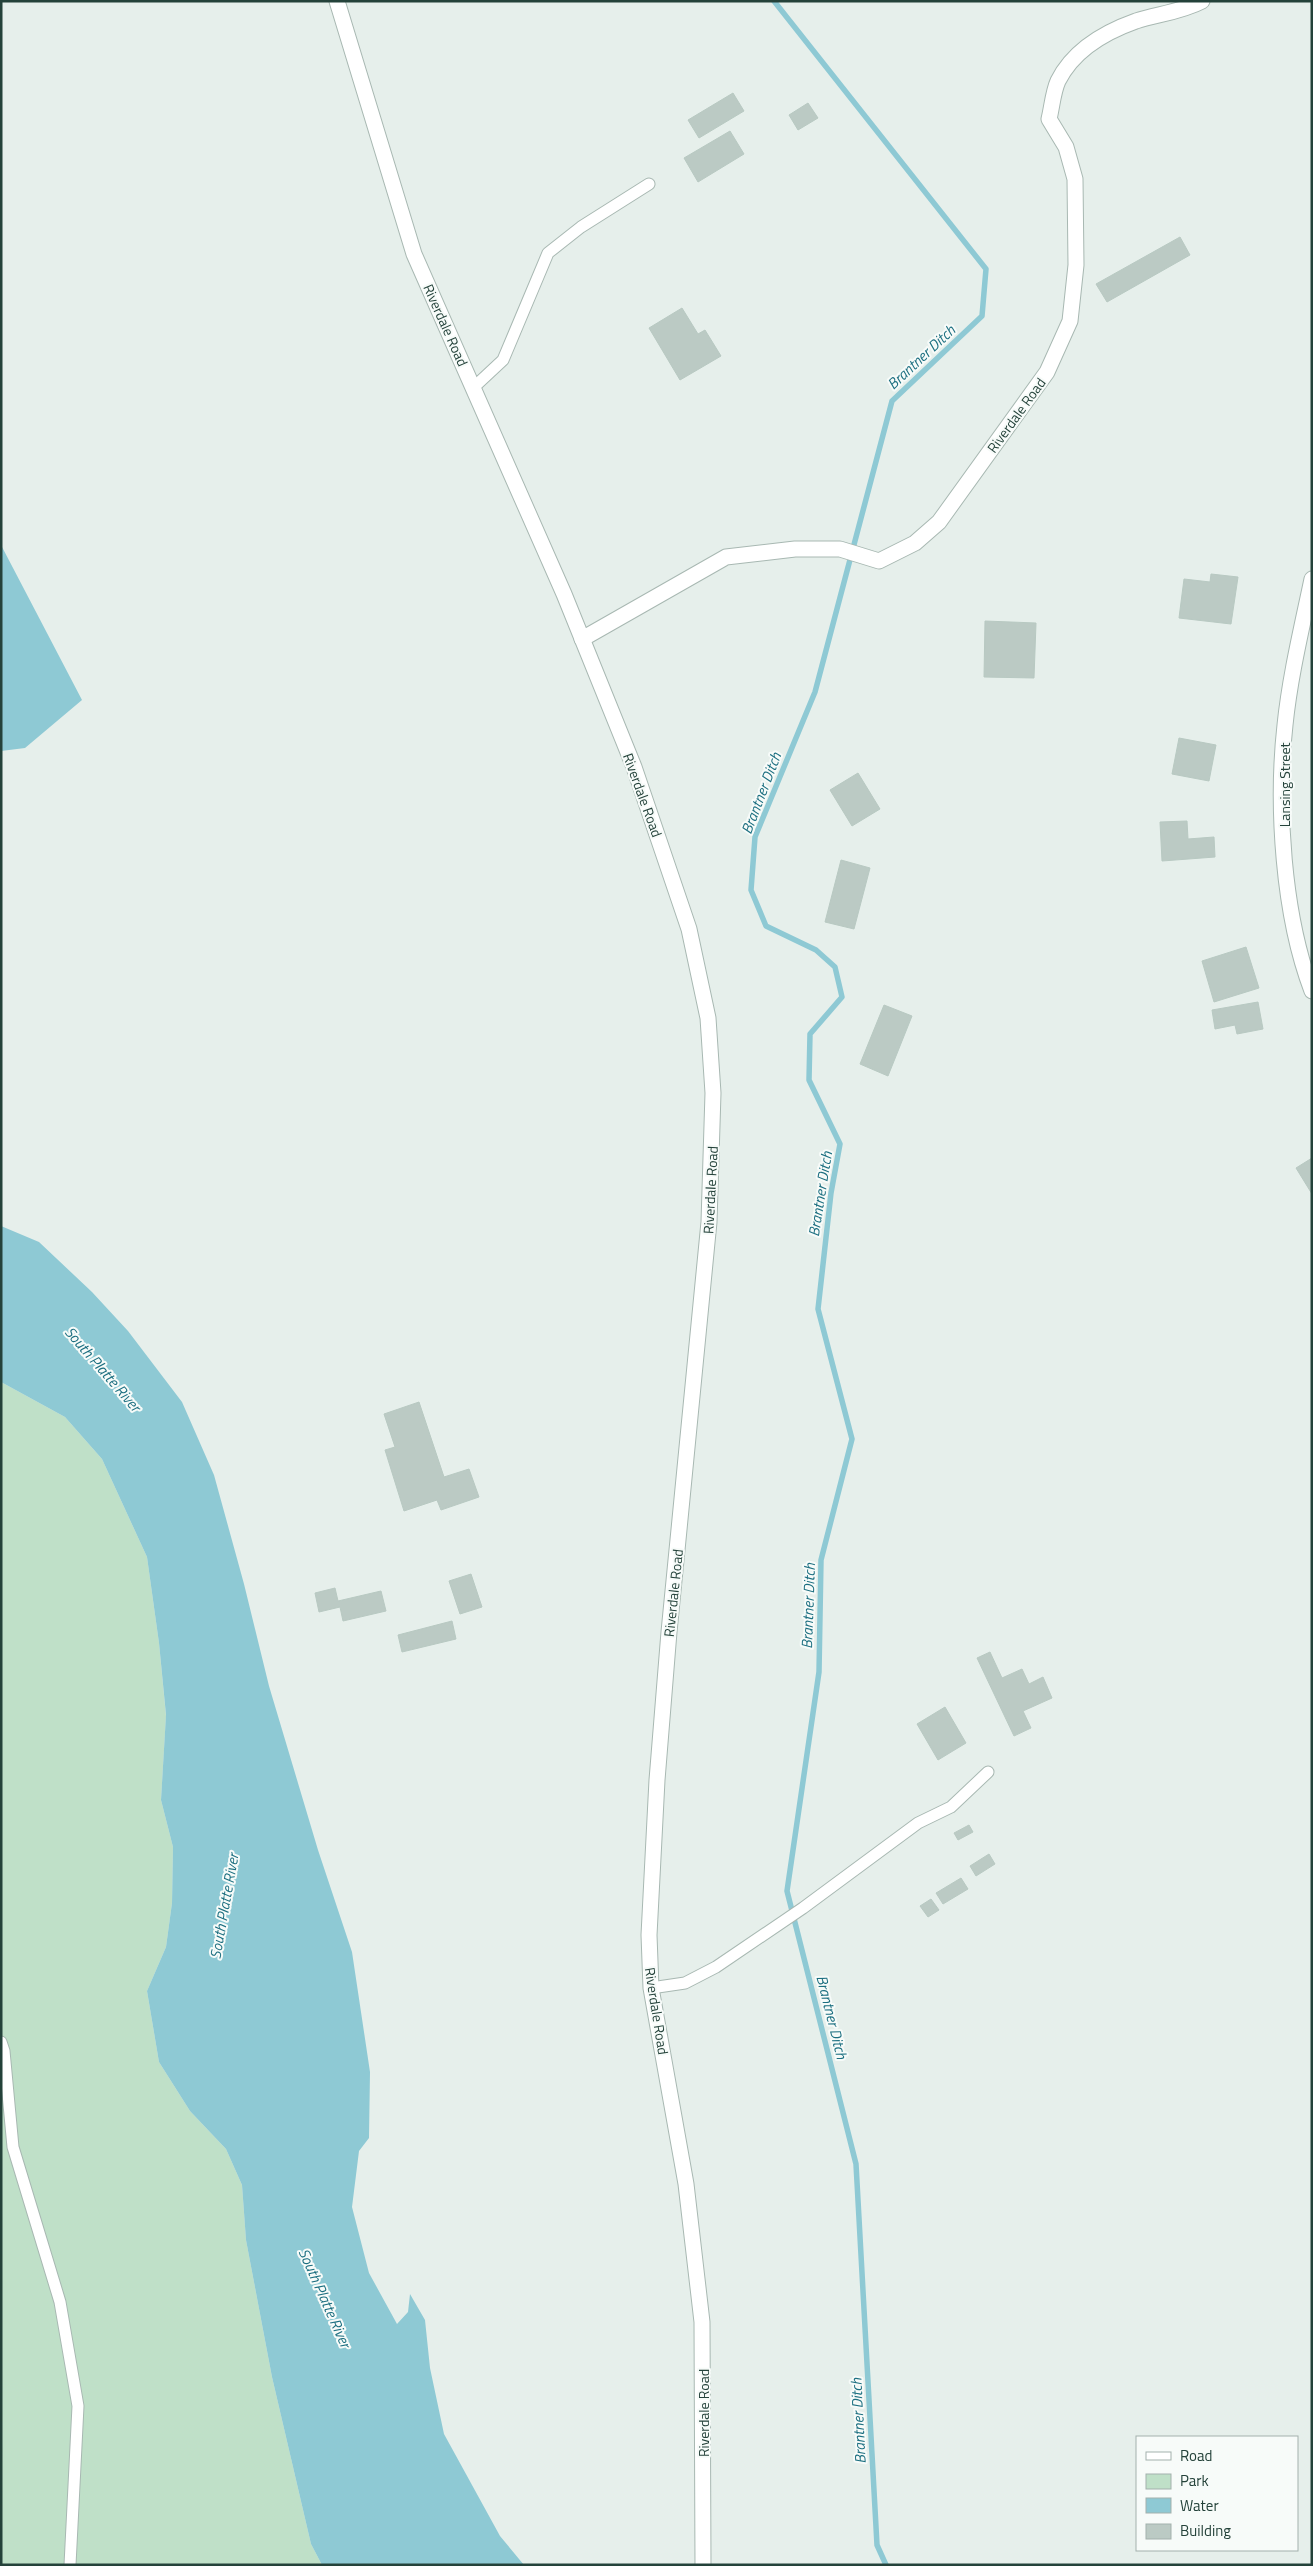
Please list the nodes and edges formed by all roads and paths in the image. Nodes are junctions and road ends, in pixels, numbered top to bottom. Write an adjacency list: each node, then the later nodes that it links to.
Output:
1 (337, 1): 4 (street, Riverdale Road)
2 (1202, 1): 6 (street, Riverdale Road)
3 (649, 184): 4 (lane)
4 (474, 388): 6 (street, Riverdale Road)
5 (1312, 579): 7 (street, Lansing Street)
6 (582, 639): 9 (street, Riverdale Road)
7 (1312, 991)
8 (988, 1772): 9 (lane)
9 (651, 1988): 12 (street, Riverdale Road)
10 (1, 2042): 11 (lane)
11 (70, 2565)
12 (703, 2565)

